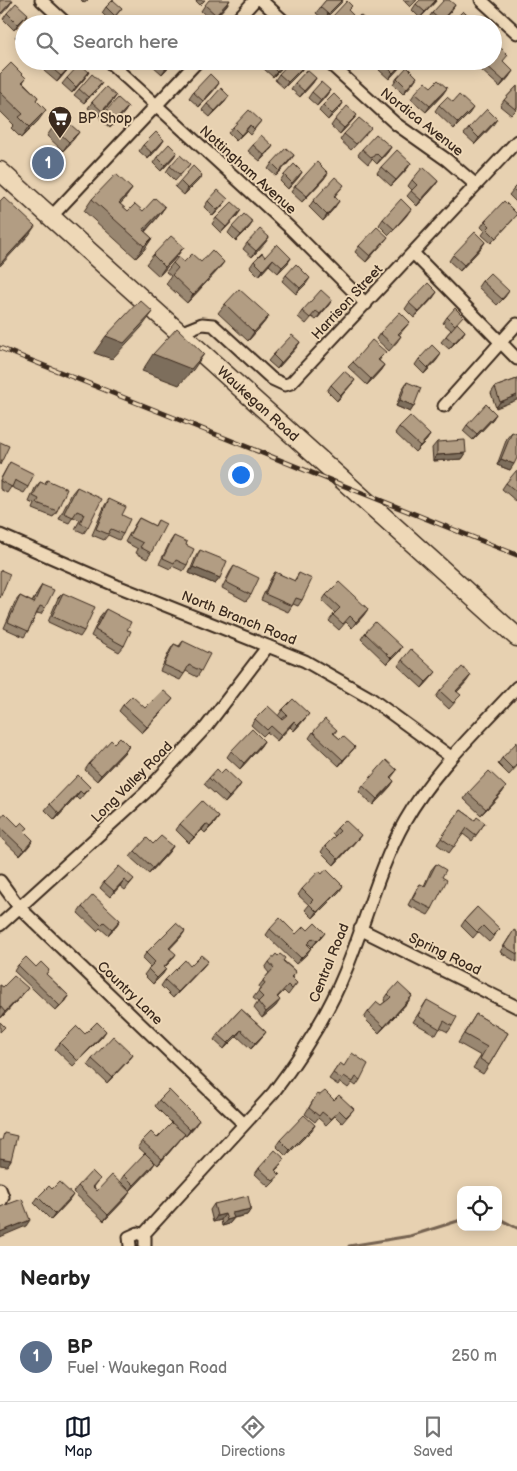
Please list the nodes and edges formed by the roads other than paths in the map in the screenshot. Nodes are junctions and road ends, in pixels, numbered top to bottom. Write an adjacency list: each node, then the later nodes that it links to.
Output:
1 (41, 0): 5 (street)
2 (255, 0): 6 (street)
3 (261, 0): 7 (street)
4 (481, 0): 8 (street)
5 (57, 15)
6 (241, 15)
7 (277, 15)
8 (497, 15)
9 (502, 19): 10 (street)
10 (517, 33)
11 (118, 70): 14 (street, Nottingham Avenue)
12 (190, 70): 14 (street)
13 (337, 70): 17 (street, Nordica Avenue)
14 (156, 106): 18 (street); 20 (street, Nottingham Avenue)
15 (517, 141): 17 (street, Harrison Street)
16 (0, 171): 18 (main road, Waukegan Road)
17 (476, 185): 19 (street, Harrison Street)
18 (51, 217): 22 (main road, Waukegan Road)
19 (413, 253): 20 (street, Harrison Street); 23 (street)
20 (366, 304): 22 (street, Harrison Street)
21 (517, 324): 23 (street)
22 (180, 333): 27 (main road, Waukegan Road)
23 (500, 342): 24 (street); 25 (street)
24 (517, 359)
25 (444, 406)
26 (0, 535): 28 (street, North Branch Road)
27 (517, 637)
28 (268, 646): 30 (street, North Branch Road); 32 (street, Long Valley Road)
29 (517, 687): 30 (street, Central Road)
30 (451, 757): 34 (street, Central Road)
31 (0, 881): 32 (street, Country Lane)
32 (19, 907): 33 (street, Long Valley Road); 36 (street, Country Lane)
33 (0, 924)
34 (360, 929): 35 (street, Spring Road); 36 (street, Central Road)
35 (517, 1007)
36 (244, 1124): 39 (street, Central Road)
37 (0, 1189): 38 (street)
38 (0, 1203)
39 (144, 1240): 40 (street, Central Road)
40 (130, 1246)

